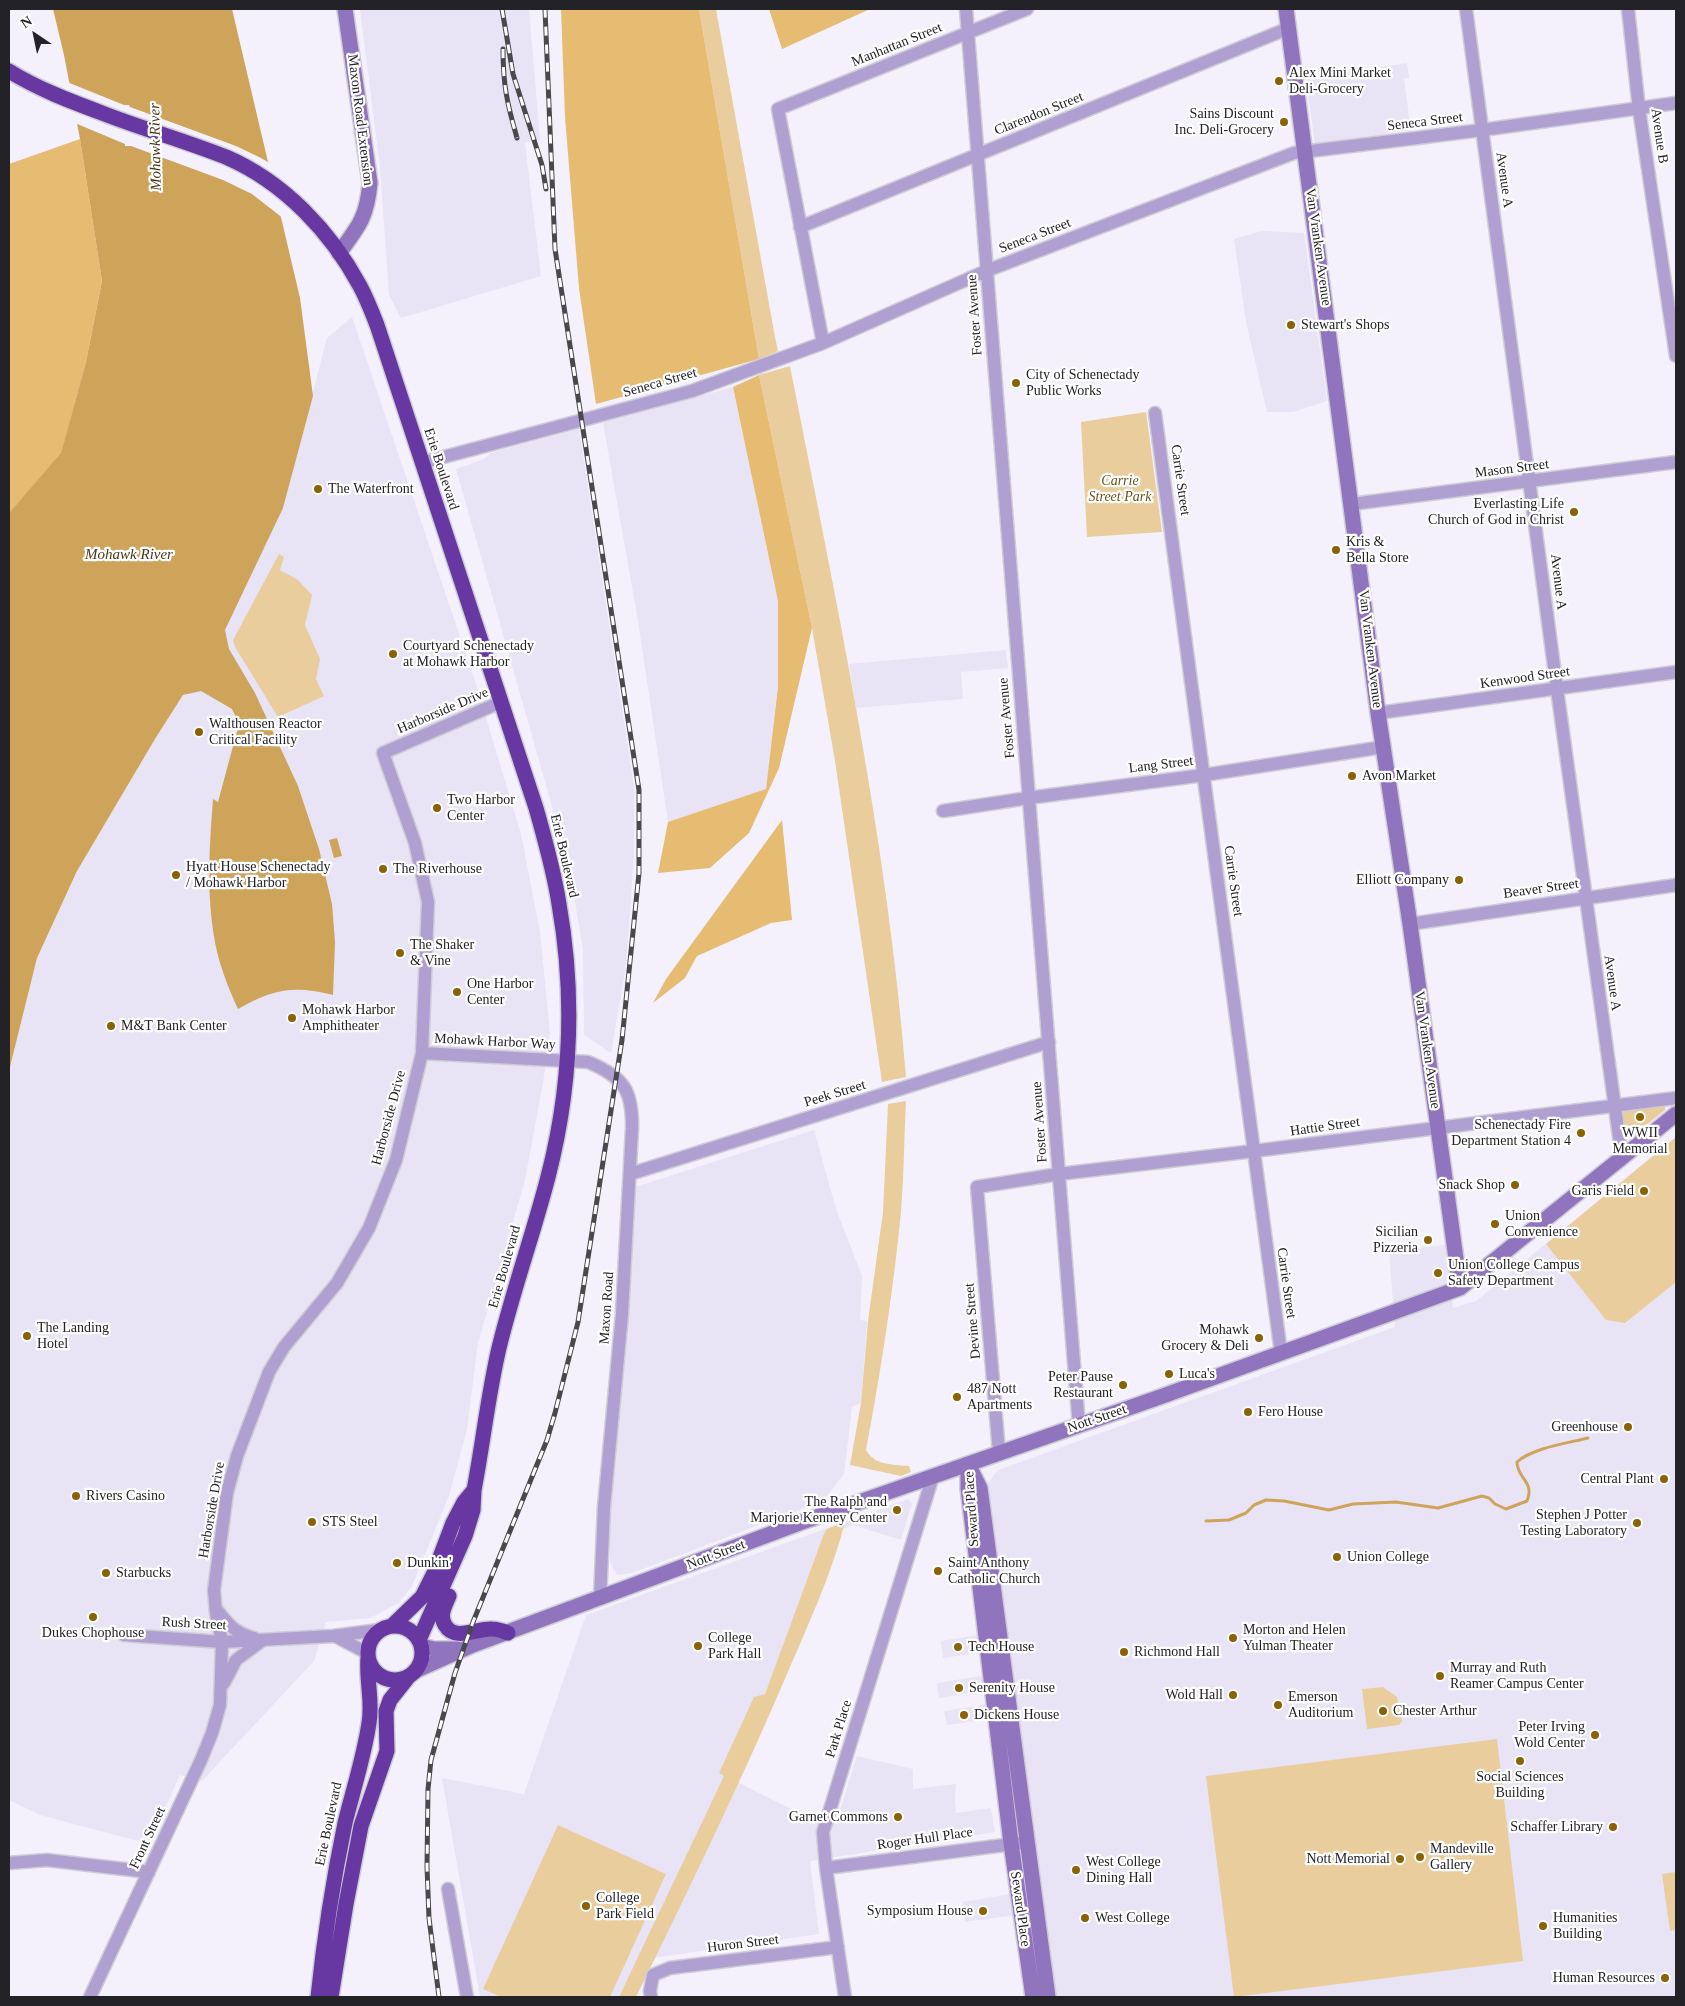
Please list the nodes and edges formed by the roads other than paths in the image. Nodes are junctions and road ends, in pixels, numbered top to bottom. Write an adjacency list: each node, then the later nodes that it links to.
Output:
1 (346, 9): 16 (street, Maxon Road Extension)
2 (966, 9): 8 (street, Foster Avenue)
3 (1027, 9): 8 (street, Manhattan Street)
4 (1286, 9): 7 (street, Van Vranken Avenue)
5 (1466, 9): 12 (street, Avenue A)
6 (1628, 9): 11 (street, Avenue B)
7 (1289, 28): 13 (street, Van Vranken Avenue); 14 (street, Clarendon Street)
8 (968, 32): 14 (street, Foster Avenue); 15 (street, Manhattan Street)
9 (9, 71): 16 (highway, Erie Boulevard)
10 (1676, 103): 11 (street, Seneca Street)
11 (1639, 109): 12 (street, Seneca Street); 19 (street, Avenue B)
12 (1482, 130): 13 (street, Seneca Street); 23 (street, Avenue A)
13 (1305, 152): 17 (street, Seneca Street); 24 (street, Van Vranken Avenue)
14 (978, 155): 15 (street, Clarendon Street); 17 (street, Foster Avenue)
15 (800, 227): 18 (street)
16 (335, 247): 22 (highway, Erie Boulevard)
17 (986, 271): 18 (street, Seneca Street); 31 (street, Foster Avenue)
18 (823, 343): 22 (street, Seneca Street)
19 (1676, 356)
20 (1155, 413): 30 (street, Carrie Street)
21 (1676, 462): 23 (street, Mason Street)
22 (421, 463): 27 (highway, Erie Boulevard)
23 (1530, 482): 24 (street, Mason Street); 26 (street, Avenue A)
24 (1352, 504): 28 (street, Van Vranken Avenue)
25 (1676, 672): 26 (street, Kenwood Street)
26 (1557, 689): 28 (street, Kenwood Street); 34 (street, Avenue A)
27 (501, 702): 37 (street, Harborside Drive); 38 (highway, Erie Boulevard)
28 (1378, 714): 29 (street, Van Vranken Avenue)
29 (1383, 747): 30 (street, Lang Street); 35 (street, Van Vranken Avenue)
30 (1204, 775): 31 (street, Lang Street); 43 (street, Carrie Street)
31 (1028, 798): 32 (street, Lang Street); 36 (street, Foster Avenue)
32 (942, 811)
33 (1676, 885): 34 (street, Beaver Street)
34 (1585, 898): 35 (street, Beaver Street); 40 (street, Avenue A)
35 (1410, 924): 42 (street, Van Vranken Avenue)
36 (1049, 1042): 45 (street, Peek Street); 46 (street, Foster Avenue)
37 (422, 1053): 38 (street, Mohawk Harbor Way); 57 (street, Harborside Drive)
38 (567, 1060): 45 (street, Maxon Road); 54 (highway, Erie Boulevard)
39 (1676, 1098): 40 (street, Hattie Street)
40 (1614, 1105): 42 (street, Hattie Street); 44 (street, Avenue A)
41 (1676, 1114): 44 (street, Nott Street)
42 (1438, 1127): 43 (street, Hattie Street); 48 (street, Van Vranken Avenue)
43 (1254, 1151): 46 (street, Hattie Street); 49 (street, Carrie Street)
44 (1622, 1158): 48 (street, Nott Street)
45 (630, 1174): 56 (street, Maxon Road)
46 (1060, 1174): 47 (street, Hattie Street); 50 (street, Foster Avenue)
47 (977, 1187): 51 (street, Devine Street)
48 (1460, 1288): 49 (street, Nott Street)
49 (1281, 1353): 50 (street, Nott Street)
50 (1079, 1426): 51 (street, Nott Street)
51 (999, 1453): 52 (street, Nott Street)
52 (968, 1464): 53 (street, Nott Street); 69 (street, Seward Place); 70 (street, Seward Place)
53 (933, 1476): 56 (street, Nott Street); 72 (street, Park Place)
54 (474, 1490): 55 (highway, Erie Boulevard); 58 (highway, Erie Boulevard)
55 (447, 1576): 59 (highway); 64 (highway, Erie Boulevard)
56 (600, 1599): 59 (street, Nott Street)
57 (215, 1608): 62 (street, Rush Street); 63 (street, Harborside Drive)
58 (385, 1628): 61 (street, Rush Street); 64 (highway); 66 (highway)
59 (508, 1633): 65 (street, Nott Street)
60 (124, 1636): 63 (street, Rush Street)
61 (335, 1636): 62 (street, Rush Street); 66 (street)
62 (263, 1640): 63 (street, Rush Street); 68 (street, Front Street)
63 (222, 1642): 68 (street, Front Street)
64 (421, 1643): 65 (street, Nott Street); 67 (highway)
65 (473, 1645): 67 (street, Nott Street)
66 (367, 1656): 67 (highway); 77 (highway, Erie Boulevard)
67 (412, 1674): 78 (highway)
68 (221, 1689): 73 (street, Front Street)
69 (1028, 1842): 70 (street, Roger Hull Place); 83 (street, Seward Place)
70 (1010, 1843): 72 (street, Roger Hull Place); 82 (street, Seward Place)
71 (9, 1863): 73 (street)
72 (826, 1868): 75 (street, Park Place)
73 (149, 1872): 76 (street, Front Street)
74 (448, 1889): 79 (street)
75 (838, 1947): 80 (street, Huron Street); 81 (street, Park Place)
76 (90, 1997)
77 (318, 1997)
78 (331, 1997)
79 (467, 1997)
80 (651, 1997)
81 (845, 1997)
82 (1032, 1997)
83 (1048, 1997)

